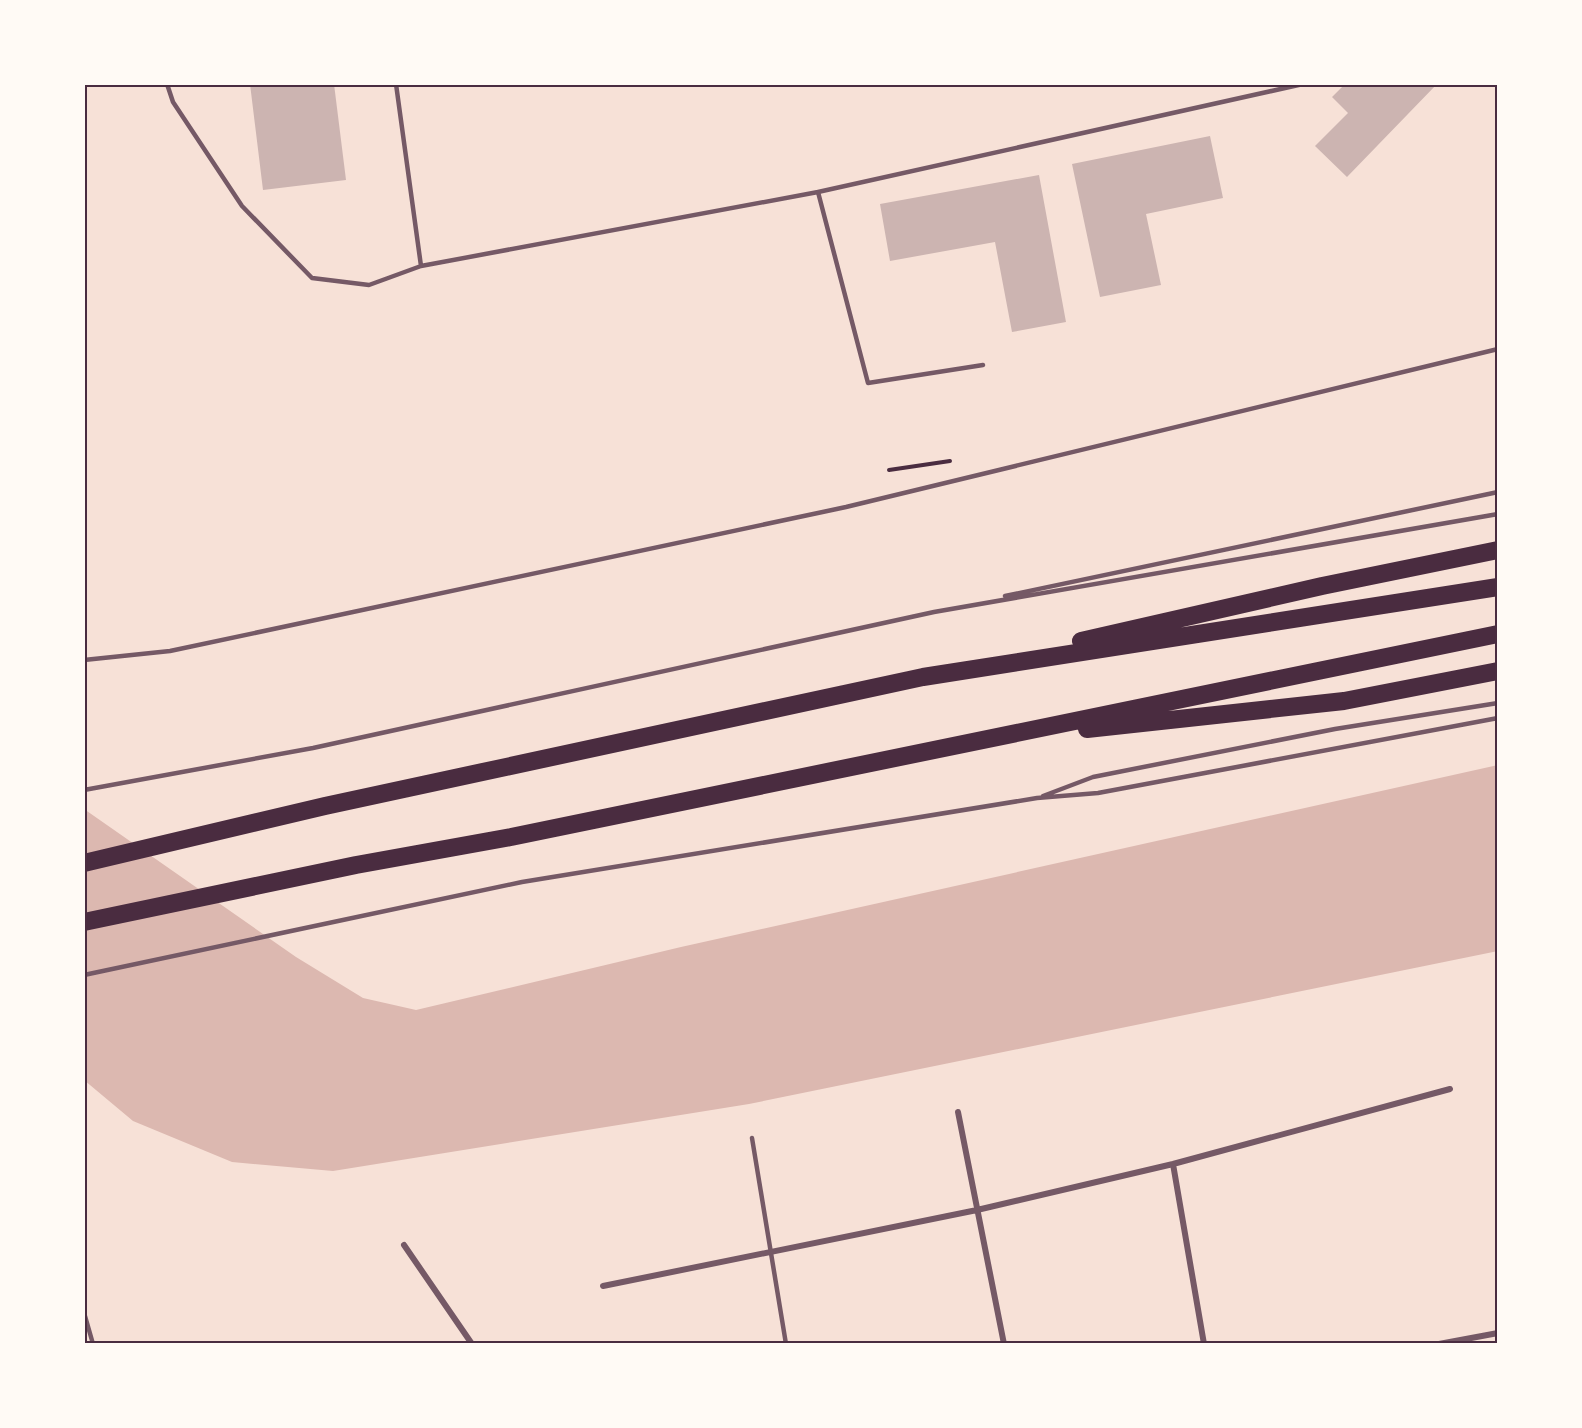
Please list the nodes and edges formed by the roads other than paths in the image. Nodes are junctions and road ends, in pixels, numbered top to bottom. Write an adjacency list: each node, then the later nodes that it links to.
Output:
1 (167, 84): 5 (lane)
2 (396, 84): 5 (lane)
3 (1303, 84): 4 (lane)
4 (818, 192): 5 (lane); 7 (lane)
5 (421, 266)
6 (1498, 349): 14 (lane)
7 (983, 365)
8 (1498, 492): 12 (lane)
9 (1498, 514): 12 (lane)
10 (1498, 550): 16 (highway)
11 (1498, 586): 16 (highway)
12 (934, 612): 20 (lane)
13 (1498, 634): 19 (highway)
14 (84, 660)
15 (1498, 671): 19 (highway)
16 (923, 677): 22 (highway)
17 (1498, 703): 21 (lane)
18 (1498, 718): 21 (lane)
19 (977, 741): 25 (highway)
20 (84, 790)
21 (1037, 798): 28 (lane)
22 (147, 847): 23 (highway); 24 (highway)
23 (84, 849)
24 (84, 863)
25 (142, 912): 26 (highway); 27 (highway)
26 (84, 922)
27 (84, 932)
28 (84, 975)
29 (1450, 1089): 32 (street)
30 (958, 1112): 33 (street)
31 (752, 1138): 35 (lane)
32 (1173, 1164): 33 (street); 43 (street)
33 (977, 1210): 35 (street); 42 (street)
34 (404, 1245): 40 (street)
35 (770, 1252): 36 (street); 41 (lane)
36 (603, 1286)
37 (85, 1316): 39 (lane)
38 (1498, 1333): 44 (street)
39 (93, 1344)
40 (472, 1344)
41 (786, 1344)
42 (1004, 1344)
43 (1204, 1344)
44 (1440, 1344)

